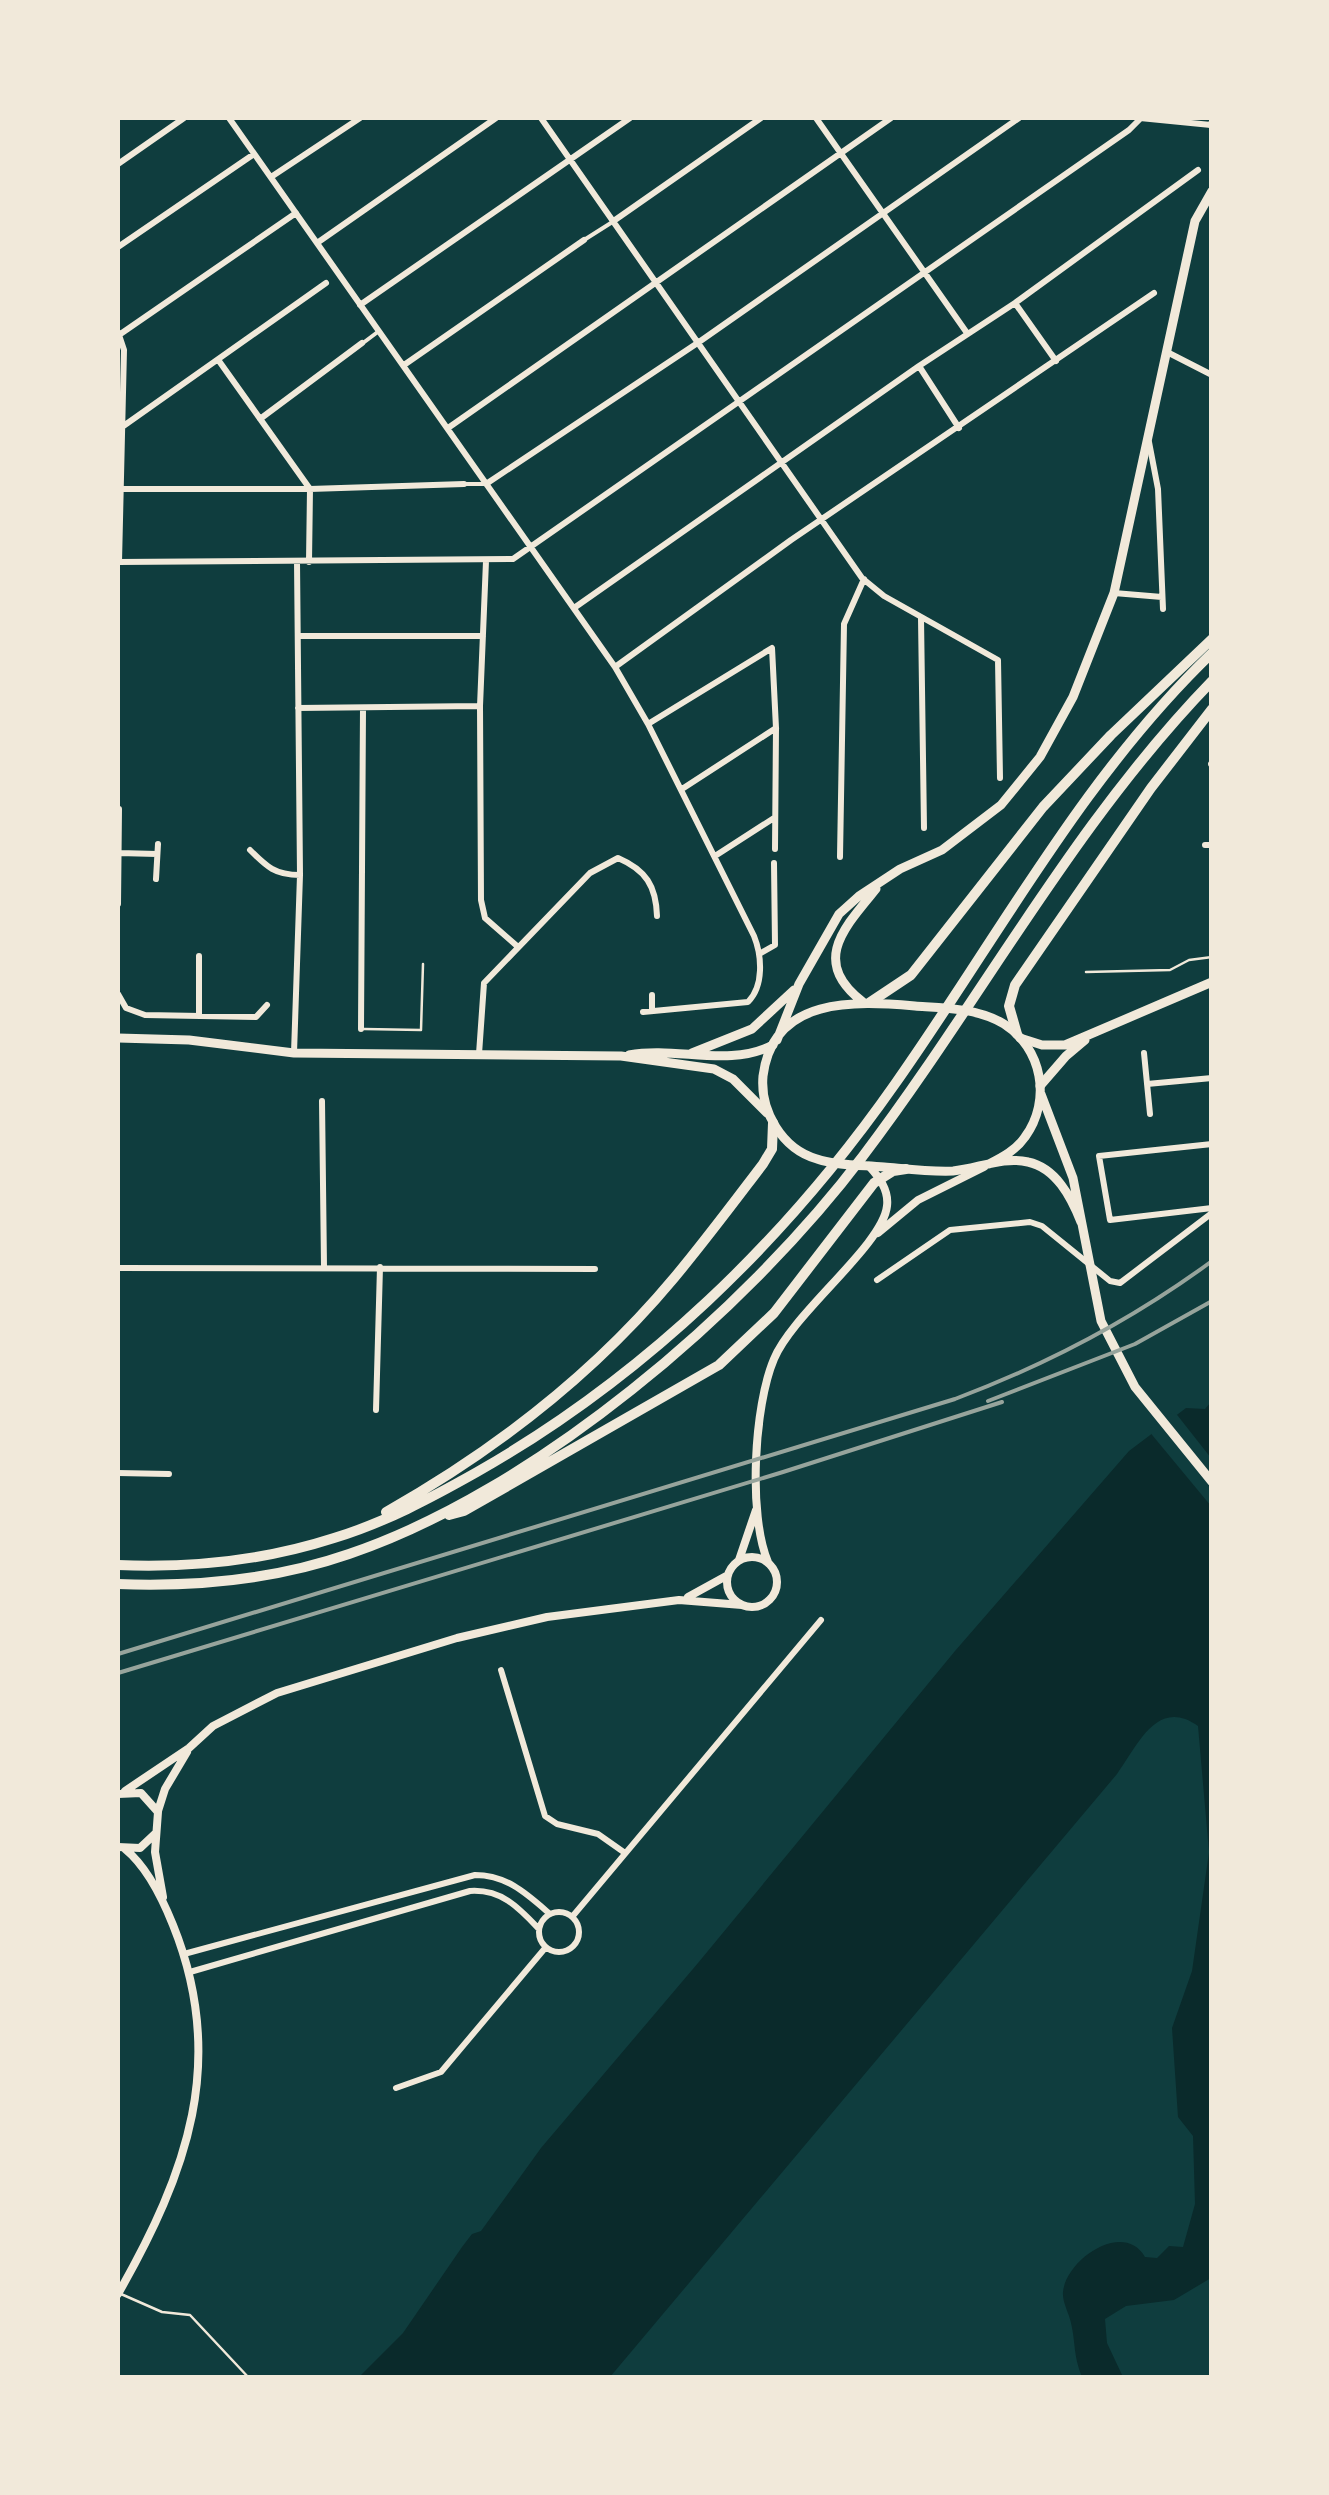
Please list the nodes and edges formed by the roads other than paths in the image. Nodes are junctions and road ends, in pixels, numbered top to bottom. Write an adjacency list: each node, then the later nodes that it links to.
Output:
1 (184, 118): 16 (street)
2 (231, 118): 14 (street)
3 (360, 118): 18 (street)
4 (494, 118): 24 (street)
5 (542, 118): 15 (street)
6 (630, 118): 15 (street)
7 (761, 118): 22 (street)
8 (816, 118): 13 (street)
9 (891, 118): 13 (street)
10 (1019, 118): 20 (street)
11 (1141, 118): 12 (street); 26 (street)
12 (1211, 125)
13 (842, 152): 20 (street); 28 (street)
14 (254, 154): 18 (street); 25 (street)
15 (572, 158): 22 (street); 32 (street)
16 (118, 164)
17 (1198, 170): 31 (street)
18 (271, 177): 21 (street)
19 (1212, 191): 38 (main road)
20 (883, 212): 26 (street); 36 (street)
21 (296, 213): 24 (street); 35 (street)
22 (614, 220): 23 (street); 28 (street)
23 (584, 240): 41 (street)
24 (317, 243): 27 (street)
25 (118, 248)
26 (926, 273): 34 (street); 45 (street)
27 (339, 274): 29 (street); 32 (street)
28 (656, 282): 36 (street); 48 (street)
29 (326, 284): 39 (street)
30 (1154, 294): 40 (street)
31 (1015, 303): 34 (street); 40 (street)
32 (360, 305): 33 (street)
33 (379, 331): 37 (street); 41 (street)
34 (967, 333): 42 (street)
35 (118, 334): 44 (street)
36 (699, 342): 45 (street); 53 (street)
37 (362, 343): 46 (street)
38 (1168, 352): 43 (street); 50 (main road)
39 (219, 361): 46 (street); 47 (street)
40 (1056, 361): 49 (street)
41 (404, 365): 48 (street)
42 (919, 366): 49 (street); 51 (street)
43 (1212, 375)
44 (120, 378): 47 (street)
45 (740, 401): 51 (street); 57 (street)
46 (260, 419): 54 (street)
47 (122, 427): 55 (street)
48 (448, 428): 53 (street)
49 (959, 428): 56 (street)
50 (1148, 441): 63 (main road); 64 (street)
51 (783, 462): 56 (street); 65 (street)
52 (464, 484): 53 (street); 54 (street)
53 (486, 484): 57 (street)
54 (310, 489): 55 (street); 61 (street)
55 (119, 493): 59 (street)
56 (824, 519): 62 (street); 72 (street)
57 (530, 547): 58 (street); 65 (street)
58 (486, 560): 61 (street); 69 (street)
59 (118, 562): 60 (street)
60 (297, 562): 61 (street); 68 (street)
61 (309, 562)
62 (864, 579): 67 (street); 89 (street)
63 (1114, 594): 64 (street); 92 (main road)
64 (1162, 598): 66 (street)
65 (574, 608): 72 (street)
66 (1163, 609)
67 (921, 617): 80 (street); 84 (street)
68 (298, 636): 69 (street); 75 (street)
69 (483, 636): 74 (street)
70 (1212, 639): 106 (highway)
71 (1212, 653): 144 (highway)
72 (614, 667): 78 (street)
73 (1212, 680): 143 (highway)
74 (480, 706): 76 (street); 96 (street)
75 (298, 708): 76 (street); 91 (street)
76 (363, 709): 109 (street)
77 (1212, 709): 111 (highway)
78 (648, 724): 79 (street); 81 (street)
79 (776, 728): 81 (street); 83 (street)
80 (1000, 778)
81 (682, 789): 88 (street)
82 (119, 809): 87 (street)
83 (775, 817): 85 (street); 88 (street)
84 (924, 828)
85 (774, 848): 90 (street)
86 (250, 850): 91 (street)
87 (118, 853): 93 (street); 94 (street)
88 (715, 856): 97 (street)
89 (840, 858)
90 (774, 863): 97 (street)
91 (300, 875): 114 (street)
92 (885, 878): 103 (main road); 106 (main road)
93 (156, 879)
94 (118, 904)
95 (657, 916): 96 (street)
96 (518, 946): 117 (street)
97 (761, 952): 105 (street)
98 (200, 956): 108 (street)
99 (1212, 958): 101 (lane)
100 (422, 964): 109 (lane)
101 (1086, 972)
102 (1212, 982): 110 (main road)
103 (799, 984): 113 (main road); 115 (main road)
104 (118, 994): 108 (street)
105 (652, 996)
106 (866, 1003): 111 (main road); 113 (main road)
107 (267, 1005): 108 (street)
108 (198, 1016)
109 (361, 1030)
110 (1095, 1032): 111 (main road); 121 (main road)
111 (1018, 1036): 121 (main road)
112 (118, 1038): 114 (main road)
113 (775, 1042): 115 (main road); 124 (main road)
114 (294, 1053): 117 (main road)
115 (692, 1053): 118 (main road)
116 (1144, 1053): 120 (street)
117 (478, 1054): 118 (main road)
118 (621, 1056): 124 (main road)
119 (1212, 1078): 120 (street)
120 (1147, 1084): 123 (street)
121 (1040, 1090): 126 (main road); 131 (main road)
122 (322, 1101): 133 (street)
123 (1150, 1114)
124 (771, 1119): 127 (main road); 144 (highway)
125 (1212, 1144): 130 (street)
126 (988, 1165): 128 (main road); 131 (main road); 132 (street)
127 (869, 1166): 128 (main road); 129 (street)
128 (906, 1168): 129 (highway)
129 (879, 1178): 132 (street); 143 (highway)
130 (1212, 1210): 137 (street)
131 (1081, 1222): 141 (main road)
132 (870, 1239): 142 (street)
133 (324, 1267): 134 (street); 135 (street)
134 (380, 1267): 136 (street); 138 (street)
135 (118, 1268)
136 (595, 1270)
137 (876, 1280)
138 (376, 1410)
139 (118, 1473): 140 (street)
140 (169, 1474)
141 (1212, 1482)
142 (756, 1510): 145 (street); 146 (street)
143 (429, 1521): 149 (highway)
144 (336, 1538): 147 (highway)
145 (739, 1560): 146 (street); 148 (street)
146 (768, 1562): 151 (street)
147 (118, 1565)
148 (728, 1575): 150 (street); 151 (street)
149 (118, 1584)
150 (679, 1600): 151 (street); 154 (street)
151 (742, 1605)
152 (821, 1620): 159 (street)
153 (501, 1670): 159 (street)
154 (189, 1748): 155 (street); 156 (street)
155 (121, 1793): 156 (street)
156 (158, 1812): 157 (street)
157 (156, 1834): 158 (street); 160 (street)
158 (121, 1848): 160 (street)
159 (625, 1854): 162 (street)
160 (164, 1902): 165 (street)
161 (550, 1914): 162 (street); 163 (street); 165 (street)
162 (572, 1916): 164 (street)
163 (539, 1930): 164 (street); 166 (street)
164 (546, 1947): 167 (street)
165 (184, 1954): 166 (street)
166 (190, 1972): 168 (street)
167 (396, 2088)
168 (118, 2294): 169 (lane)
169 (249, 2378)

